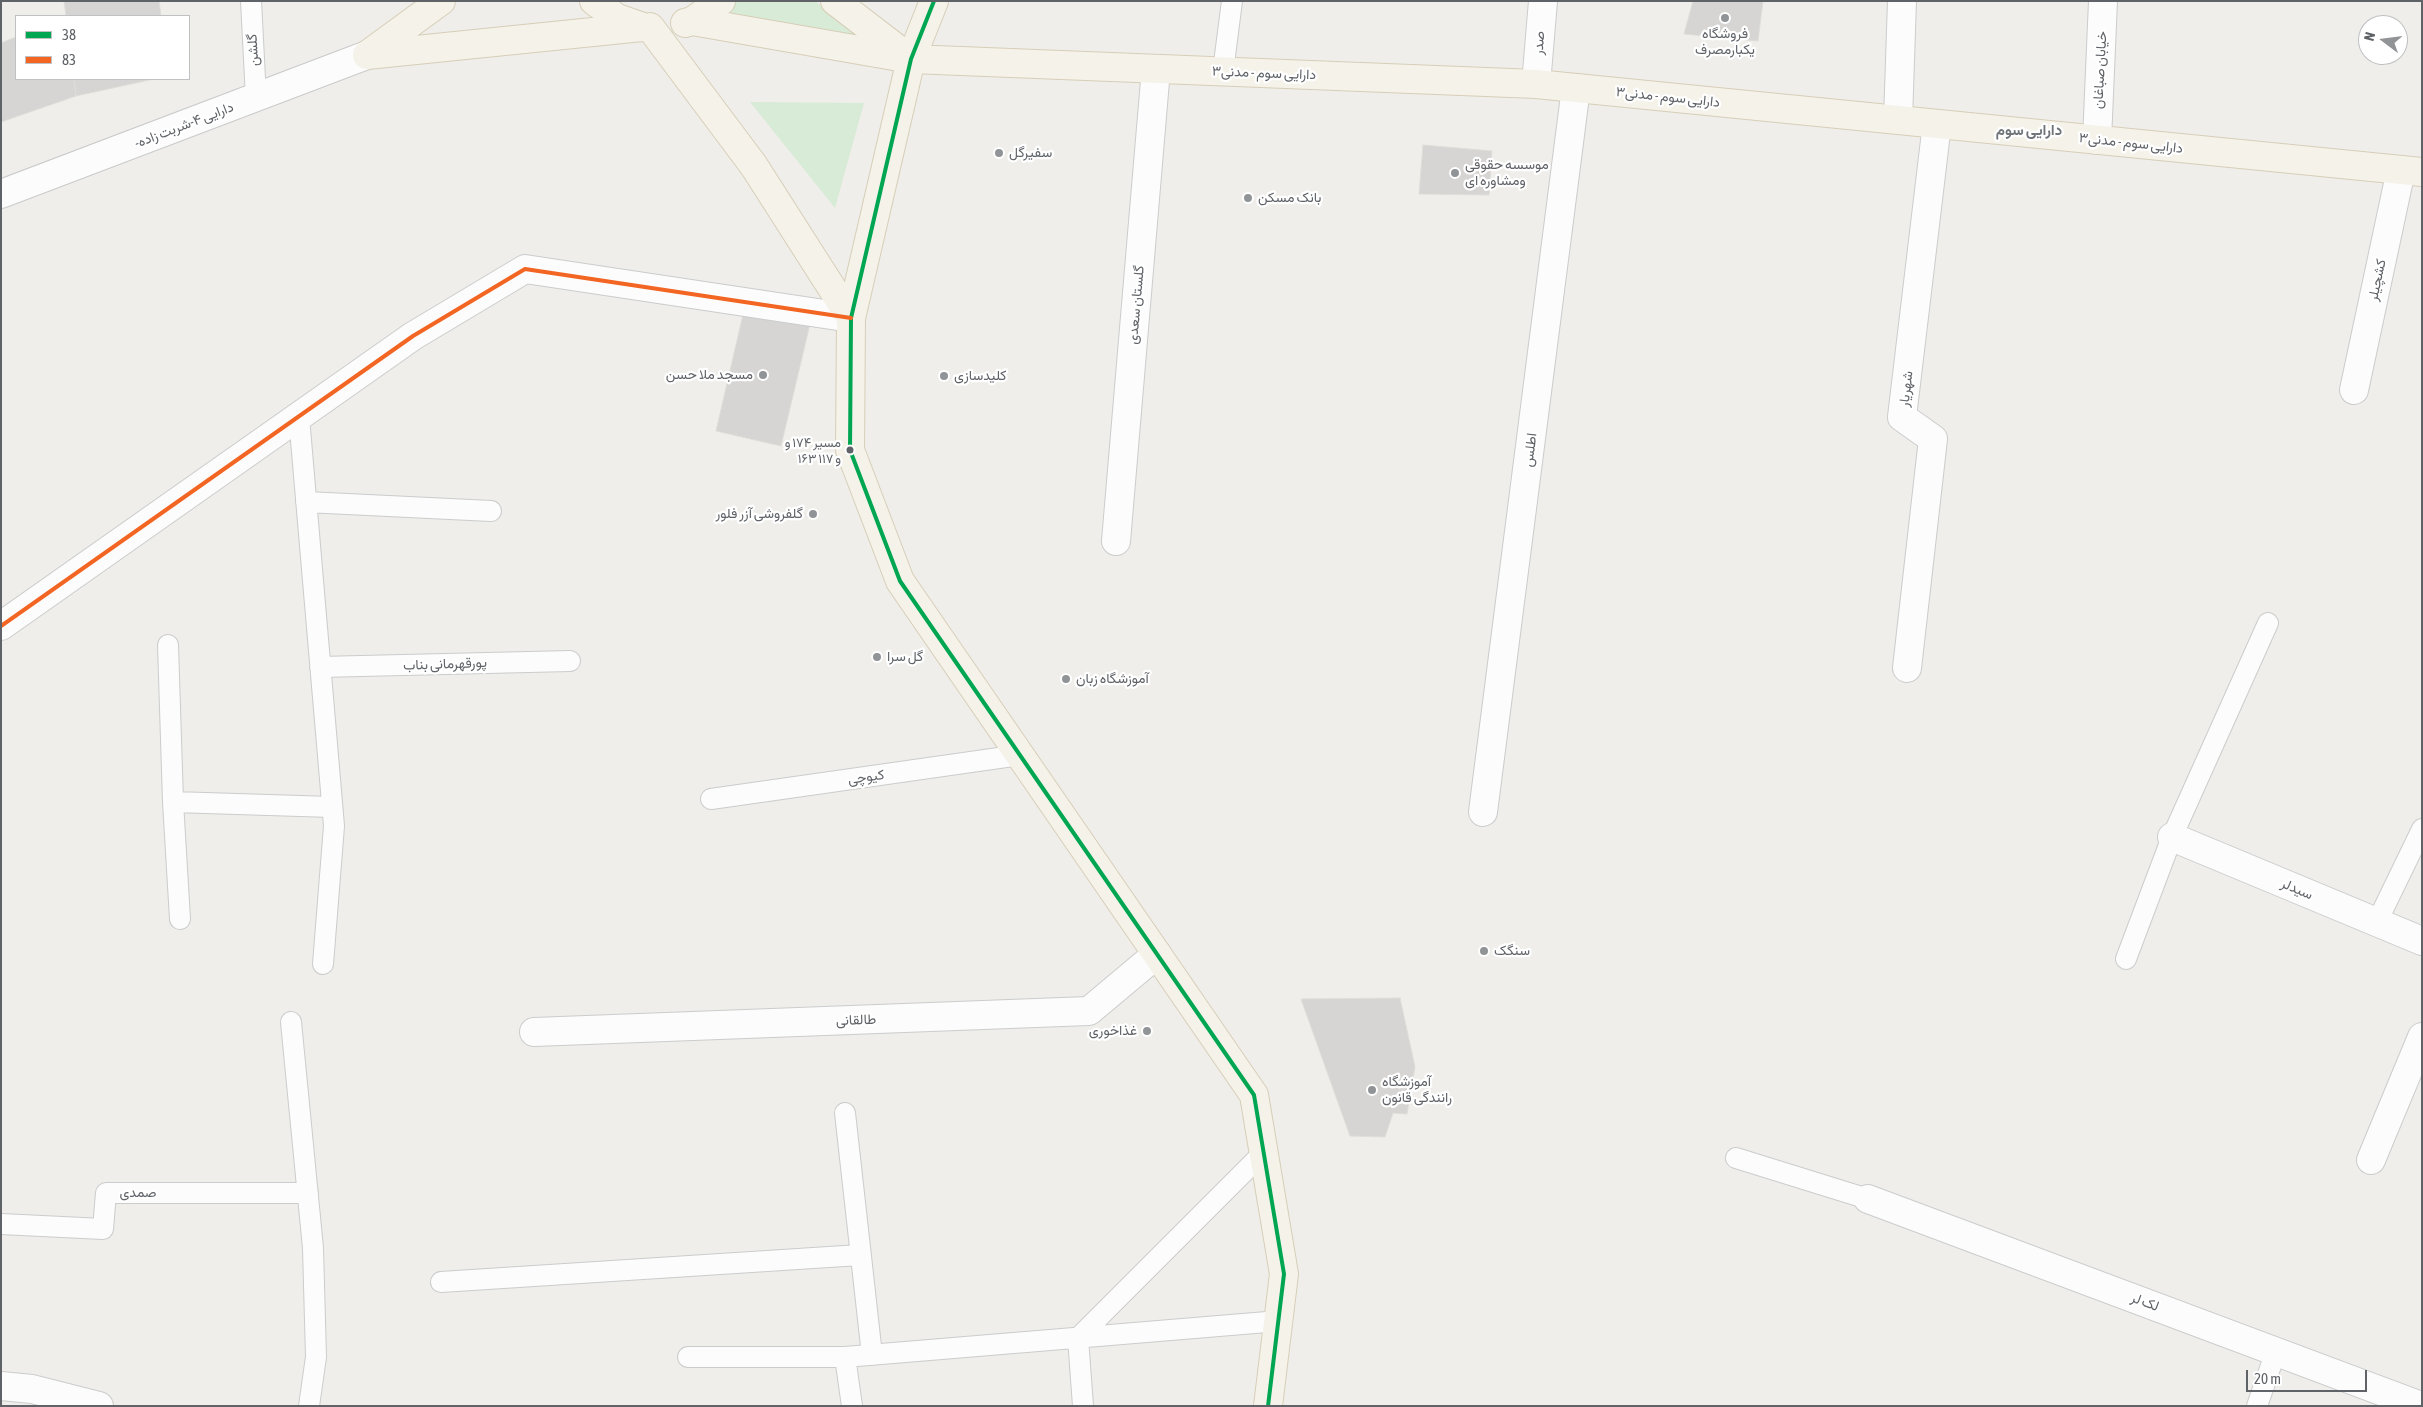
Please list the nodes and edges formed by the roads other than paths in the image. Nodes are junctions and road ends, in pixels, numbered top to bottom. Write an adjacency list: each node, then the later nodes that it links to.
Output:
1 (251, 1): 19 (lane, گلشن)
2 (441, 1): 13 (main road)
3 (594, 1): 12 (main road)
4 (721, 1): 11 (main road)
5 (835, 1): 14 (main road)
6 (934, 1): 14 (main road)
7 (1232, 1): 16 (lane)
8 (1543, 1): 17 (street, صدر)
9 (1902, 1): 20 (street)
10 (2103, 1): 22 (street, خیابان صباغان)
11 (692, 21): 12 (main road); 14 (main road, دارایی سوم - مدنی۳)
12 (646, 27): 13 (main road); 25 (main road)
13 (367, 55): 19 (street, -دارایی ۴-شربت زاده)
14 (912, 59): 15 (main road, دارایی سوم - مدنی۳); 25 (main road)
15 (1156, 69): 16 (main road, دارایی سوم - مدنی۳); 30 (street, گلستان سعدی)
16 (1222, 72): 17 (main road, دارایی سوم - مدنی۳)
17 (1536, 84): 18 (main road, دارایی سوم - مدنی۳)
18 (1576, 88): 20 (main road, دارایی سوم - مدنی۳); 41 (street, اطلس)
19 (256, 98): 24 (street, -دارایی ۴-شربت زاده)
20 (1898, 120): 21 (main road, دارایی سوم - مدنی۳)
21 (1937, 124): 22 (main road, دارایی سوم - مدنی۳); 36 (street, شهریار)
22 (2097, 140): 23 (main road, دارایی سوم - مدنی۳)
23 (2411, 171): 26 (street, کشچیلر)
24 (1, 194)
25 (850, 318): 27 (street); 37 (main road)
26 (2354, 390)
27 (299, 417): 28 (lane); 32 (street)
28 (306, 502): 29 (lane); 35 (lane)
29 (491, 511)
30 (1116, 541)
31 (2268, 623): 43 (lane)
32 (1, 626)
33 (168, 645): 39 (lane)
34 (570, 661): 35 (lane, پورقهرمانی بناب)
35 (320, 668): 40 (lane)
36 (1907, 668)
37 (1020, 755): 38 (lane, کیوچی); 47 (main road)
38 (711, 799)
39 (173, 802): 40 (lane); 44 (lane)
40 (332, 807): 49 (lane)
41 (1484, 812)
42 (2422, 829): 45 (lane)
43 (2172, 837): 45 (street, سیدلر); 48 (lane)
44 (180, 919)
45 (2377, 922): 46 (street, سیدلر)
46 (2422, 940)
47 (1158, 954): 51 (street, طالقانی); 54 (main road)
48 (2126, 959)
49 (323, 964)
50 (291, 1022): 57 (lane)
51 (534, 1032)
52 (2422, 1037): 56 (street)
53 (844, 1113): 60 (lane)
54 (1264, 1152): 62 (main road); 63 (lane)
55 (1736, 1158): 58 (lane)
56 (2371, 1160)
57 (308, 1192): 59 (lane, صمدی); 71 (lane)
58 (1868, 1199): 64 (street, لک لر)
59 (1, 1224)
60 (860, 1255): 61 (lane); 65 (lane)
61 (441, 1282)
62 (1279, 1321): 63 (lane); 74 (main road)
63 (1078, 1338): 65 (lane); 73 (lane)
64 (2276, 1351): 75 (lane); 76 (street, لک لر)
65 (872, 1355): 67 (lane)
66 (688, 1357): 67 (lane)
67 (845, 1357): 72 (lane)
68 (1, 1386): 69 (street)
69 (51, 1400): 70 (street)
70 (99, 1406)
71 (309, 1406)
72 (852, 1406)
73 (1083, 1406)
74 (1268, 1406)
75 (2257, 1406)
76 (2421, 1406)

